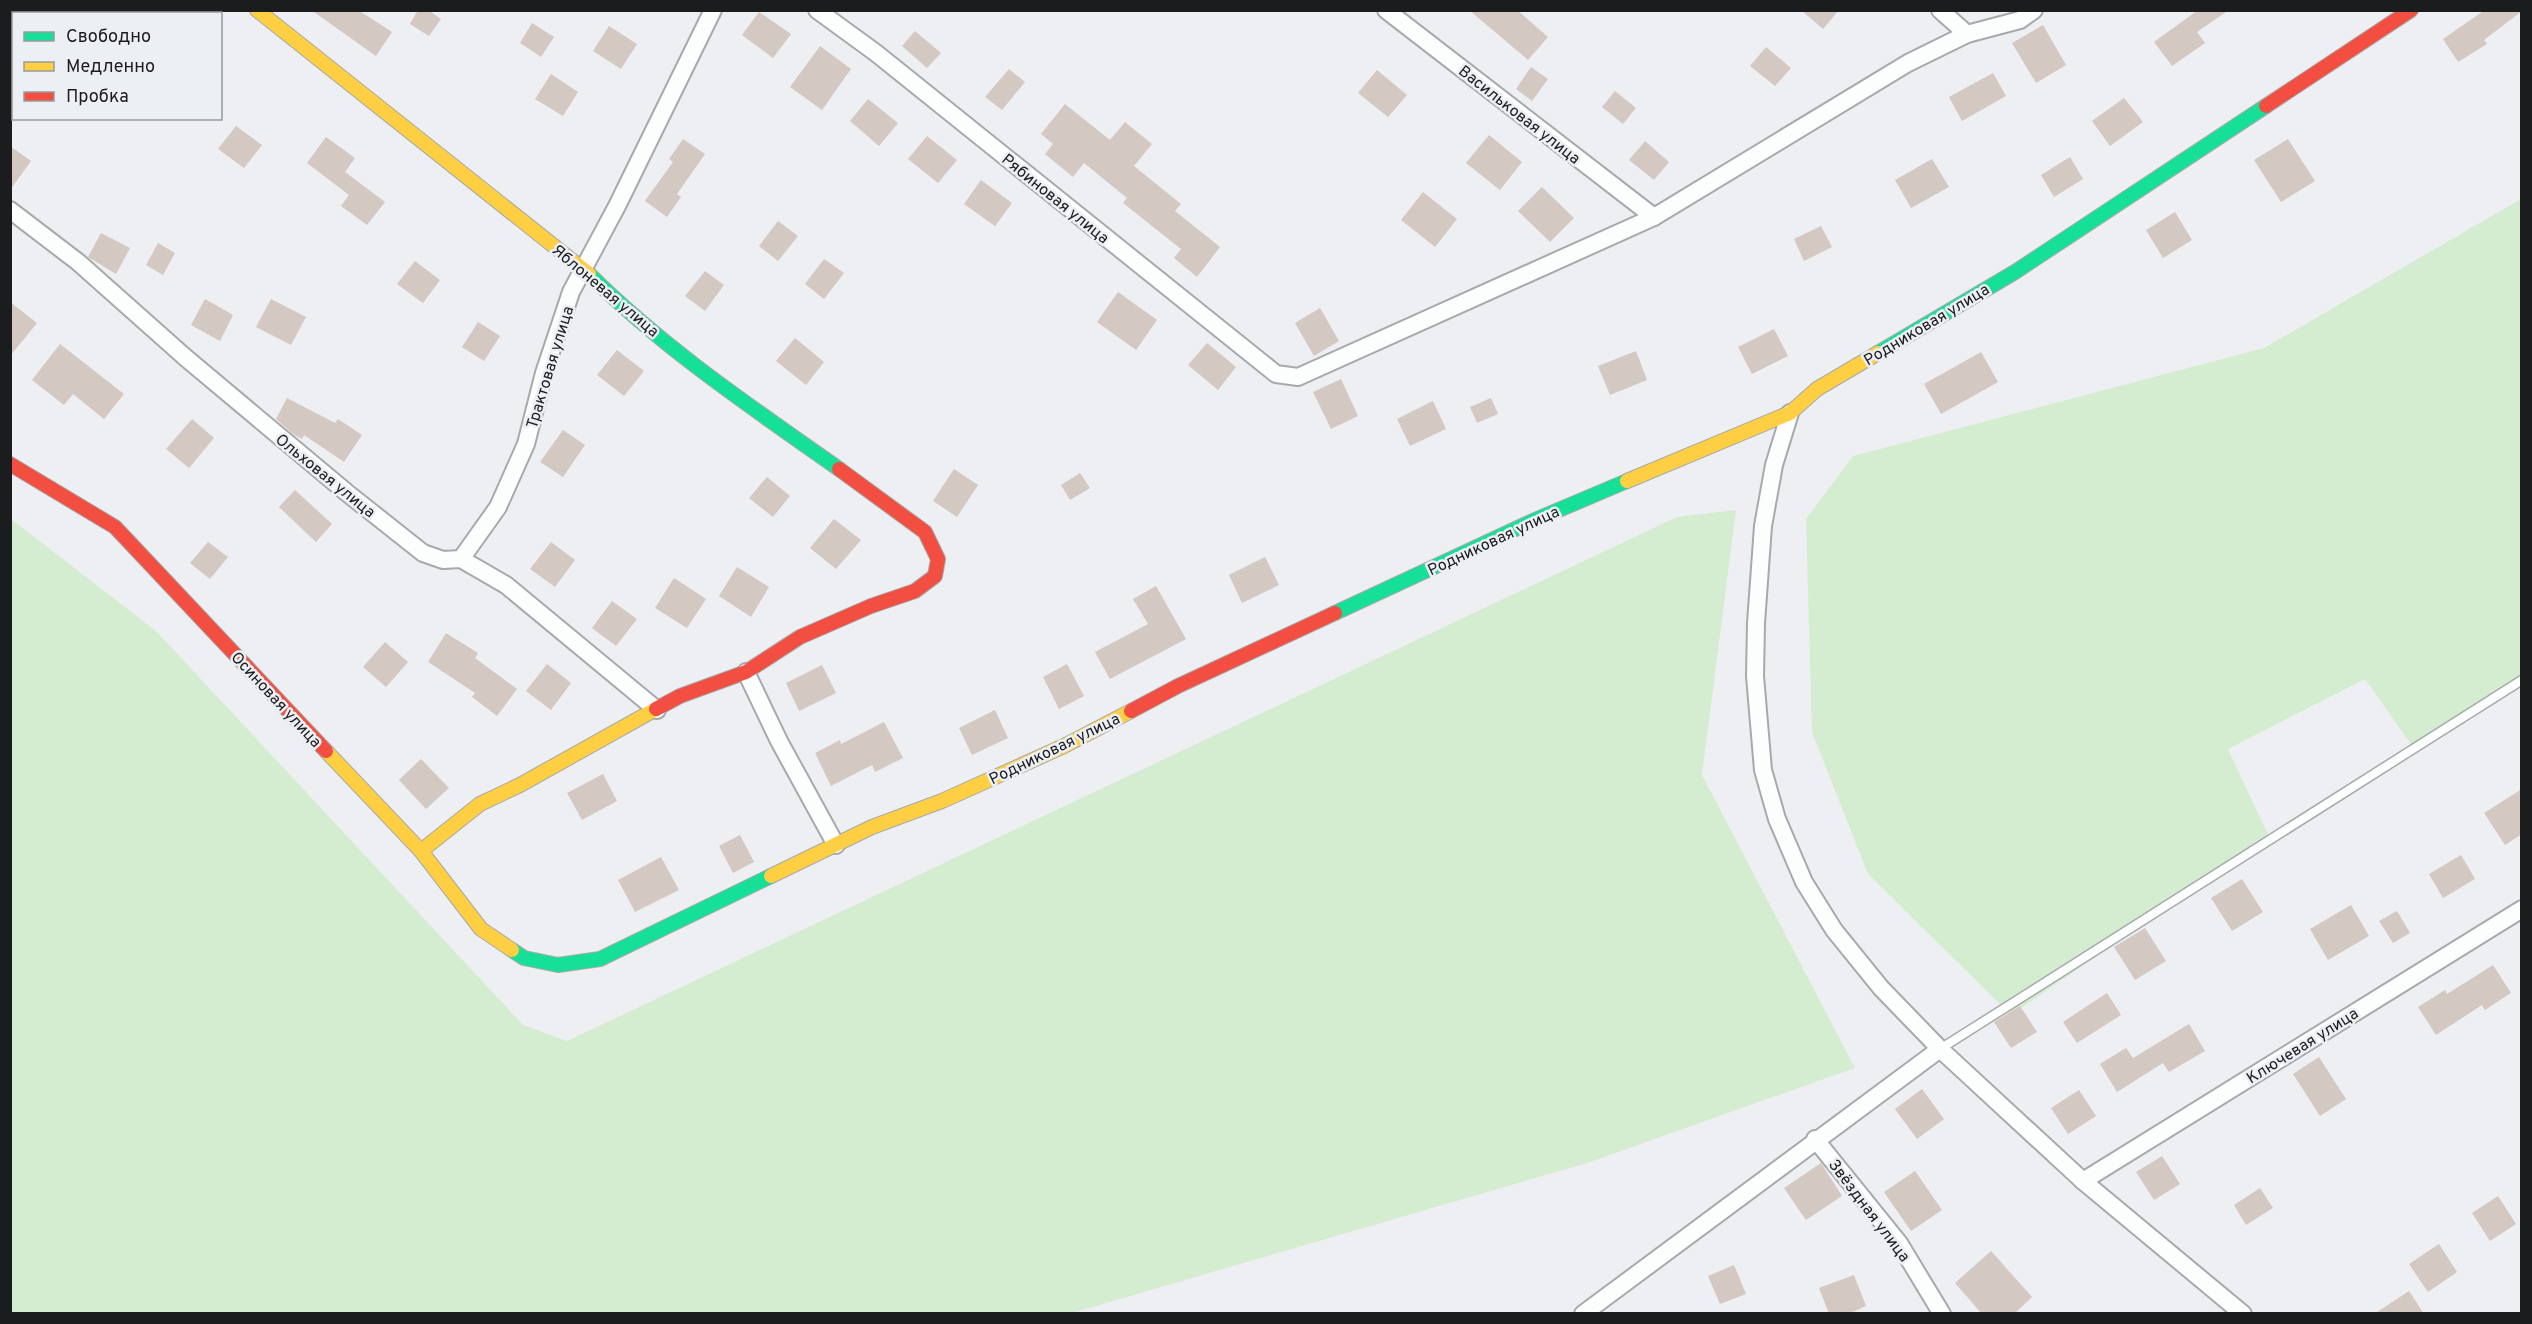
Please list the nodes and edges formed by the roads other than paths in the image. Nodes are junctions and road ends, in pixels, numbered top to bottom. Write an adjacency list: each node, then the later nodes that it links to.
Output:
1 (257, 10): 11 (street, Яблоневая улица)
2 (713, 10): 11 (street, Трактовая улица)
3 (817, 10): 10 (street, Рябиновая улица)
4 (1386, 10): 10 (street, Васильковая улица)
5 (1940, 10): 8 (street)
6 (2034, 10): 8 (street)
7 (2411, 10): 12 (street, Родниковая улица)
8 (1967, 34): 10 (street)
9 (10, 210): 14 (street, Ольховая улица)
10 (1654, 217)
11 (584, 269): 14 (street, Трактовая улица); 15 (street, Яблоневая улица)
12 (1791, 412): 18 (street, Родниковая улица); 22 (street)
13 (10, 464): 19 (street, Осиновая улица)
14 (461, 559): 17 (street, Ольховая улица)
15 (746, 672): 17 (street); 18 (street)
16 (2522, 680): 22 (lane)
17 (657, 710): 19 (street)
18 (836, 845): 21 (street, Родниковая улица)
19 (421, 852): 21 (street, Осиновая улица)
20 (2522, 909): 24 (street, Ключевая улица)
21 (524, 958)
22 (1940, 1048): 23 (street); 24 (street)
23 (1815, 1139): 25 (street); 26 (street, Звёздная улица)
24 (2083, 1181): 27 (street)
25 (1583, 1314)
26 (1942, 1314)
27 (2243, 1314)

